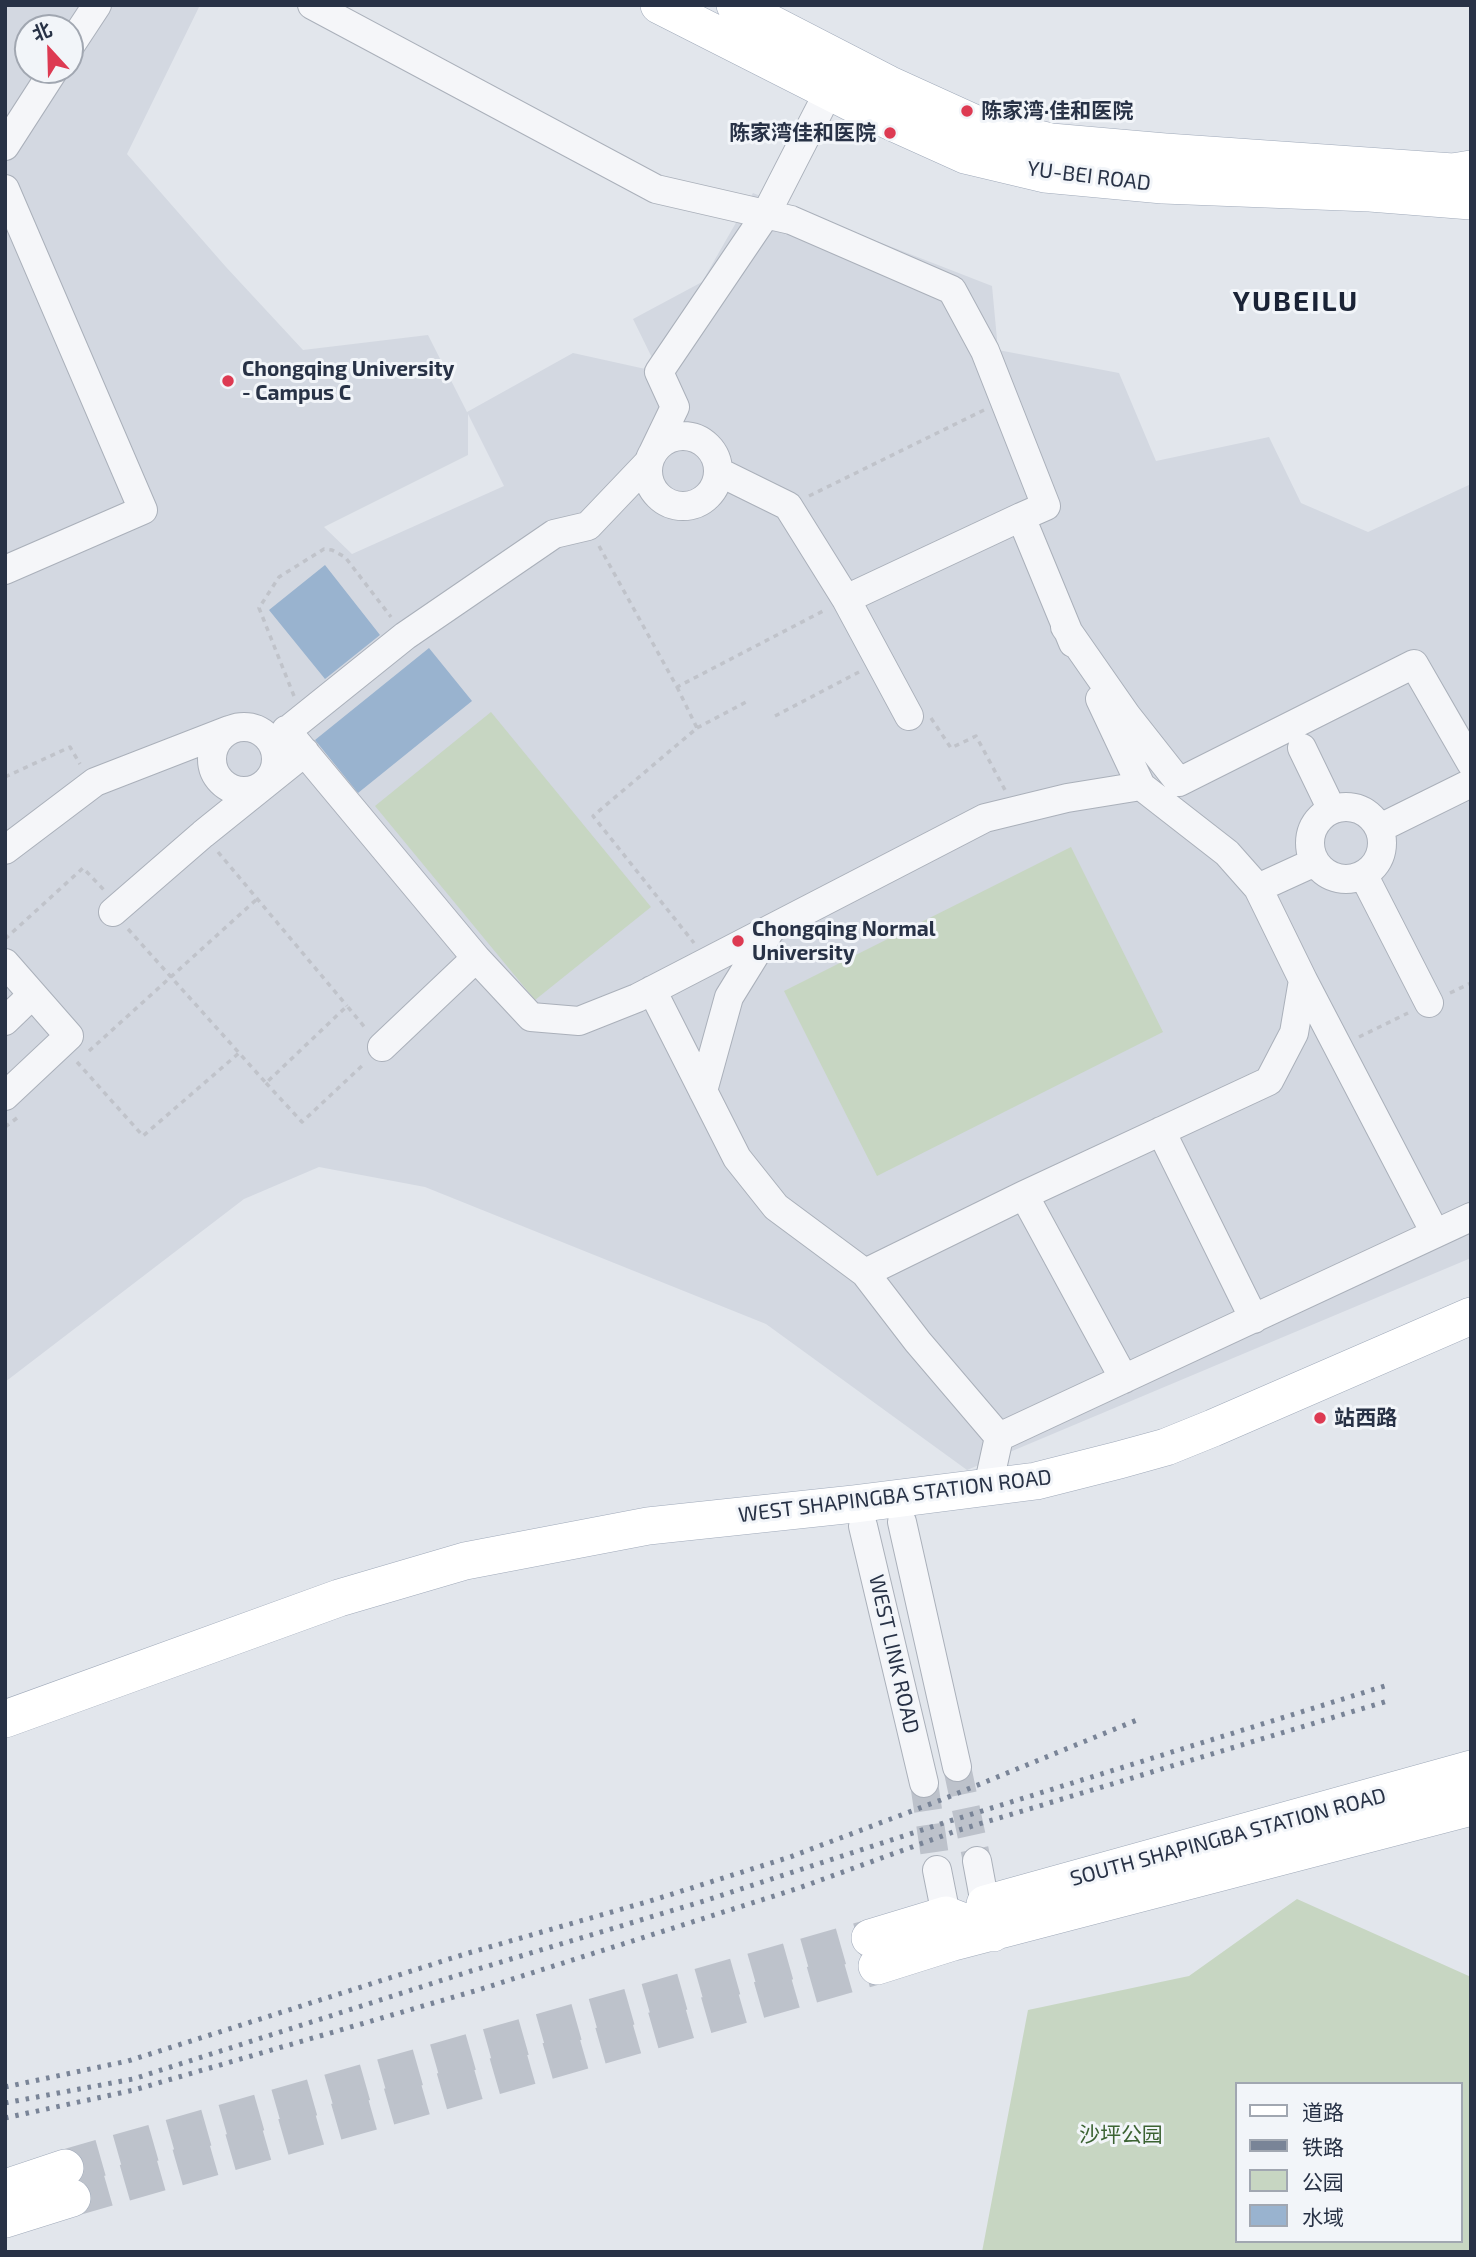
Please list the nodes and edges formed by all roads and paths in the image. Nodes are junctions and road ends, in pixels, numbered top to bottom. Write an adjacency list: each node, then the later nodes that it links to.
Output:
1 (97, 5): 5 (street)
2 (312, 5): 12 (street)
3 (659, 5): 7 (main road, YU-BEI ROAD)
4 (735, 5): 9 (main road, YU-BEI ROAD)
5 (84, 25)
6 (45, 84): 8 (street)
7 (829, 91): 11 (main road, YU-BEI ROAD); 12 (street)
8 (5, 146)
9 (1471, 169)
10 (5, 189): 19 (street)
11 (1471, 201)
12 (766, 214): 13 (street); 14 (street)
13 (1004, 401): 16 (path); 17 (street)
14 (648, 463): 15 (street); 15 (street); 18 (street)
15 (719, 472): 16 (street)
16 (788, 506): 20 (street)
17 (1021, 517): 20 (street); 21 (street)
18 (588, 526): 22 (street); 24 (path)
19 (5, 570)
20 (846, 599): 23 (street); 24 (path)
21 (1065, 627): 33 (street); 38 (street)
22 (405, 636): 30 (street); 30 (path)
23 (880, 661): 26 (path); 27 (street)
24 (677, 687): 28 (path)
25 (748, 701): 28 (path)
26 (775, 716)
27 (908, 716): 40 (path)
28 (698, 728): 52 (path)
29 (229, 730): 30 (street); 35 (street); 37 (street)
30 (287, 730): 32 (street); 35 (street)
31 (1302, 748): 39 (street)
32 (304, 752): 35 (street); 51 (street)
33 (1471, 763)
34 (5, 777): 37 (path)
35 (268, 782): 42 (street)
36 (1471, 783): 41 (street)
37 (92, 784): 43 (street)
38 (1141, 786): 40 (street); 46 (street)
39 (1332, 810): 41 (street); 44 (street)
40 (1015, 811): 49 (street)
41 (1380, 828): 45 (street)
42 (203, 834): 47 (path); 48 (street)
43 (5, 850)
44 (1315, 862): 45 (street); 46 (street)
45 (1364, 876): 59 (street)
46 (1258, 888): 55 (street)
47 (257, 899): 54 (path); 60 (path)
48 (108, 902): 50 (path); 54 (path)
49 (771, 929): 52 (street); 68 (street)
50 (5, 939)
51 (476, 958): 57 (street); 62 (street)
52 (709, 961): 57 (street)
53 (5, 964): 58 (street)
54 (171, 976): 64 (path); 65 (path)
55 (1303, 980): 63 (street); 70 (street)
56 (1471, 983): 59 (path)
57 (652, 990): 68 (street)
58 (32, 995): 61 (street); 69 (street)
59 (1429, 1003): 63 (path)
60 (347, 1006): 62 (path); 67 (path)
61 (5, 1021)
62 (382, 1047): 67 (path)
63 (1338, 1047): 73 (street)
64 (86, 1053)
65 (239, 1053): 66 (path); 67 (path)
66 (77, 1062)
67 (266, 1083)
68 (703, 1091): 74 (street)
69 (5, 1096)
70 (1161, 1131): 71 (street); 76 (street)
71 (1024, 1195): 74 (street); 78 (street)
72 (1471, 1217): 73 (street)
73 (1435, 1233): 76 (street)
74 (865, 1273): 79 (street)
75 (1471, 1316): 80 (main road, WEST SHAPINGBA STATION ROAD)
76 (1254, 1319): 78 (street)
77 (1471, 1344): 81 (main road, WEST SHAPINGBA STATION ROAD)
78 (1124, 1378): 79 (street)
79 (999, 1437): 80 (street)
80 (988, 1487): 83 (main road, WEST SHAPINGBA STATION ROAD)
81 (902, 1522): 82 (main road, WEST SHAPINGBA STATION ROAD); 85 (street, WEST LINK ROAD)
82 (863, 1526): 83 (main road, WEST SHAPINGBA STATION ROAD); 87 (street, WEST LINK ROAD)
83 (339, 1598): 84 (main road, WEST SHAPINGBA STATION ROAD)
84 (5, 1718)
85 (957, 1767)
86 (1471, 1769): 91 (main road, SOUTH SHAPINGBA STATION ROAD)
87 (924, 1783)
88 (1471, 1807): 91 (main road, SOUTH SHAPINGBA STATION ROAD)
89 (977, 1861): 91 (street)
90 (937, 1870): 91 (street)
91 (969, 1924): 92 (main road, SOUTH SHAPINGBA STATION ROAD)
92 (873, 1952)
93 (5, 2188): 94 (main road)
94 (5, 2219)

